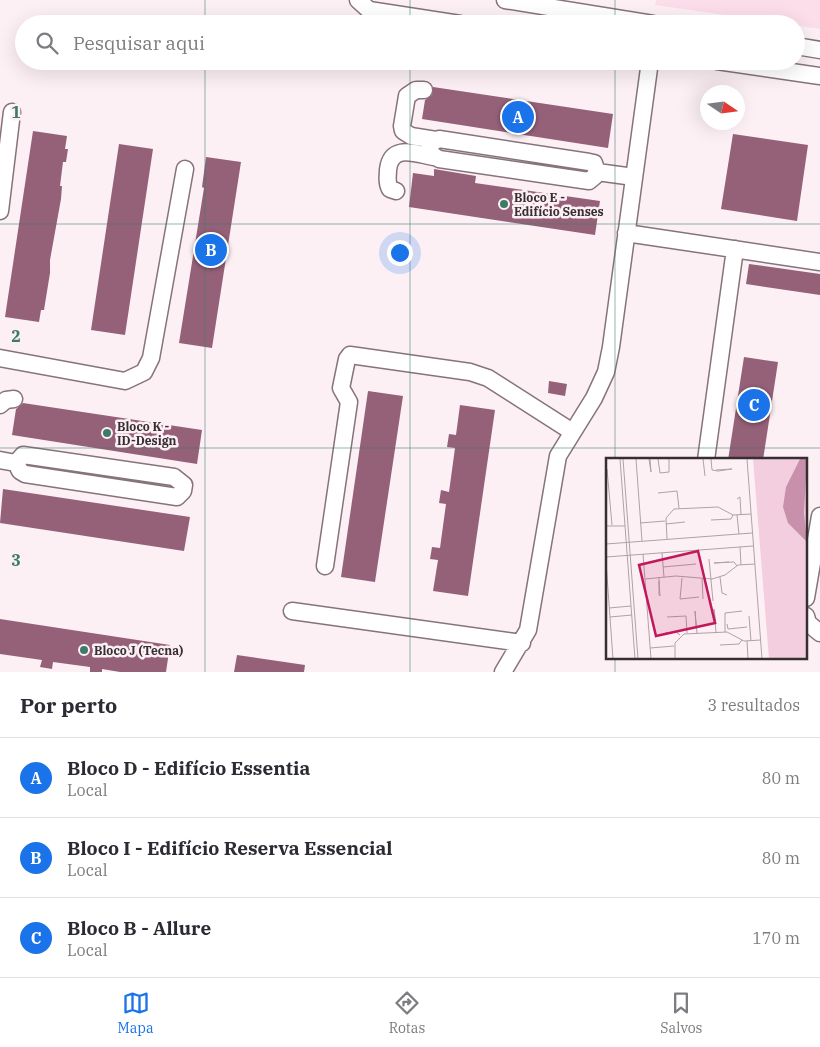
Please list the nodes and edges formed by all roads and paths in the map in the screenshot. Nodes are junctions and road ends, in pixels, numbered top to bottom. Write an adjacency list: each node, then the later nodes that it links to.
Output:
1 (358, 0): 3 (street)
2 (506, 0): 4 (street)
3 (402, 15)
4 (590, 15)
5 (805, 48): 6 (street)
6 (820, 50)
7 (649, 70): 16 (street)
8 (779, 70): 9 (street)
9 (820, 76)
10 (424, 90): 12 (street)
11 (12, 112): 18 (street)
12 (436, 140): 13 (street); 15 (street)
13 (434, 157): 15 (street); 17 (street)
14 (185, 169): 22 (street)
15 (597, 172): 16 (street)
16 (634, 178): 19 (street)
17 (396, 191)
18 (0, 211)
19 (626, 233): 20 (street); 23 (street)
20 (735, 249): 21 (street); 24 (street)
21 (820, 262)
22 (0, 358)
23 (571, 431): 27 (street); 32 (street)
24 (706, 458)
25 (8, 462): 25 (street)
26 (820, 516): 28 (street)
27 (324, 566)
28 (808, 586)
29 (292, 611): 32 (street)
30 (808, 623): 31 (street)
31 (820, 633)
32 (522, 643): 33 (street)
33 (503, 672)

